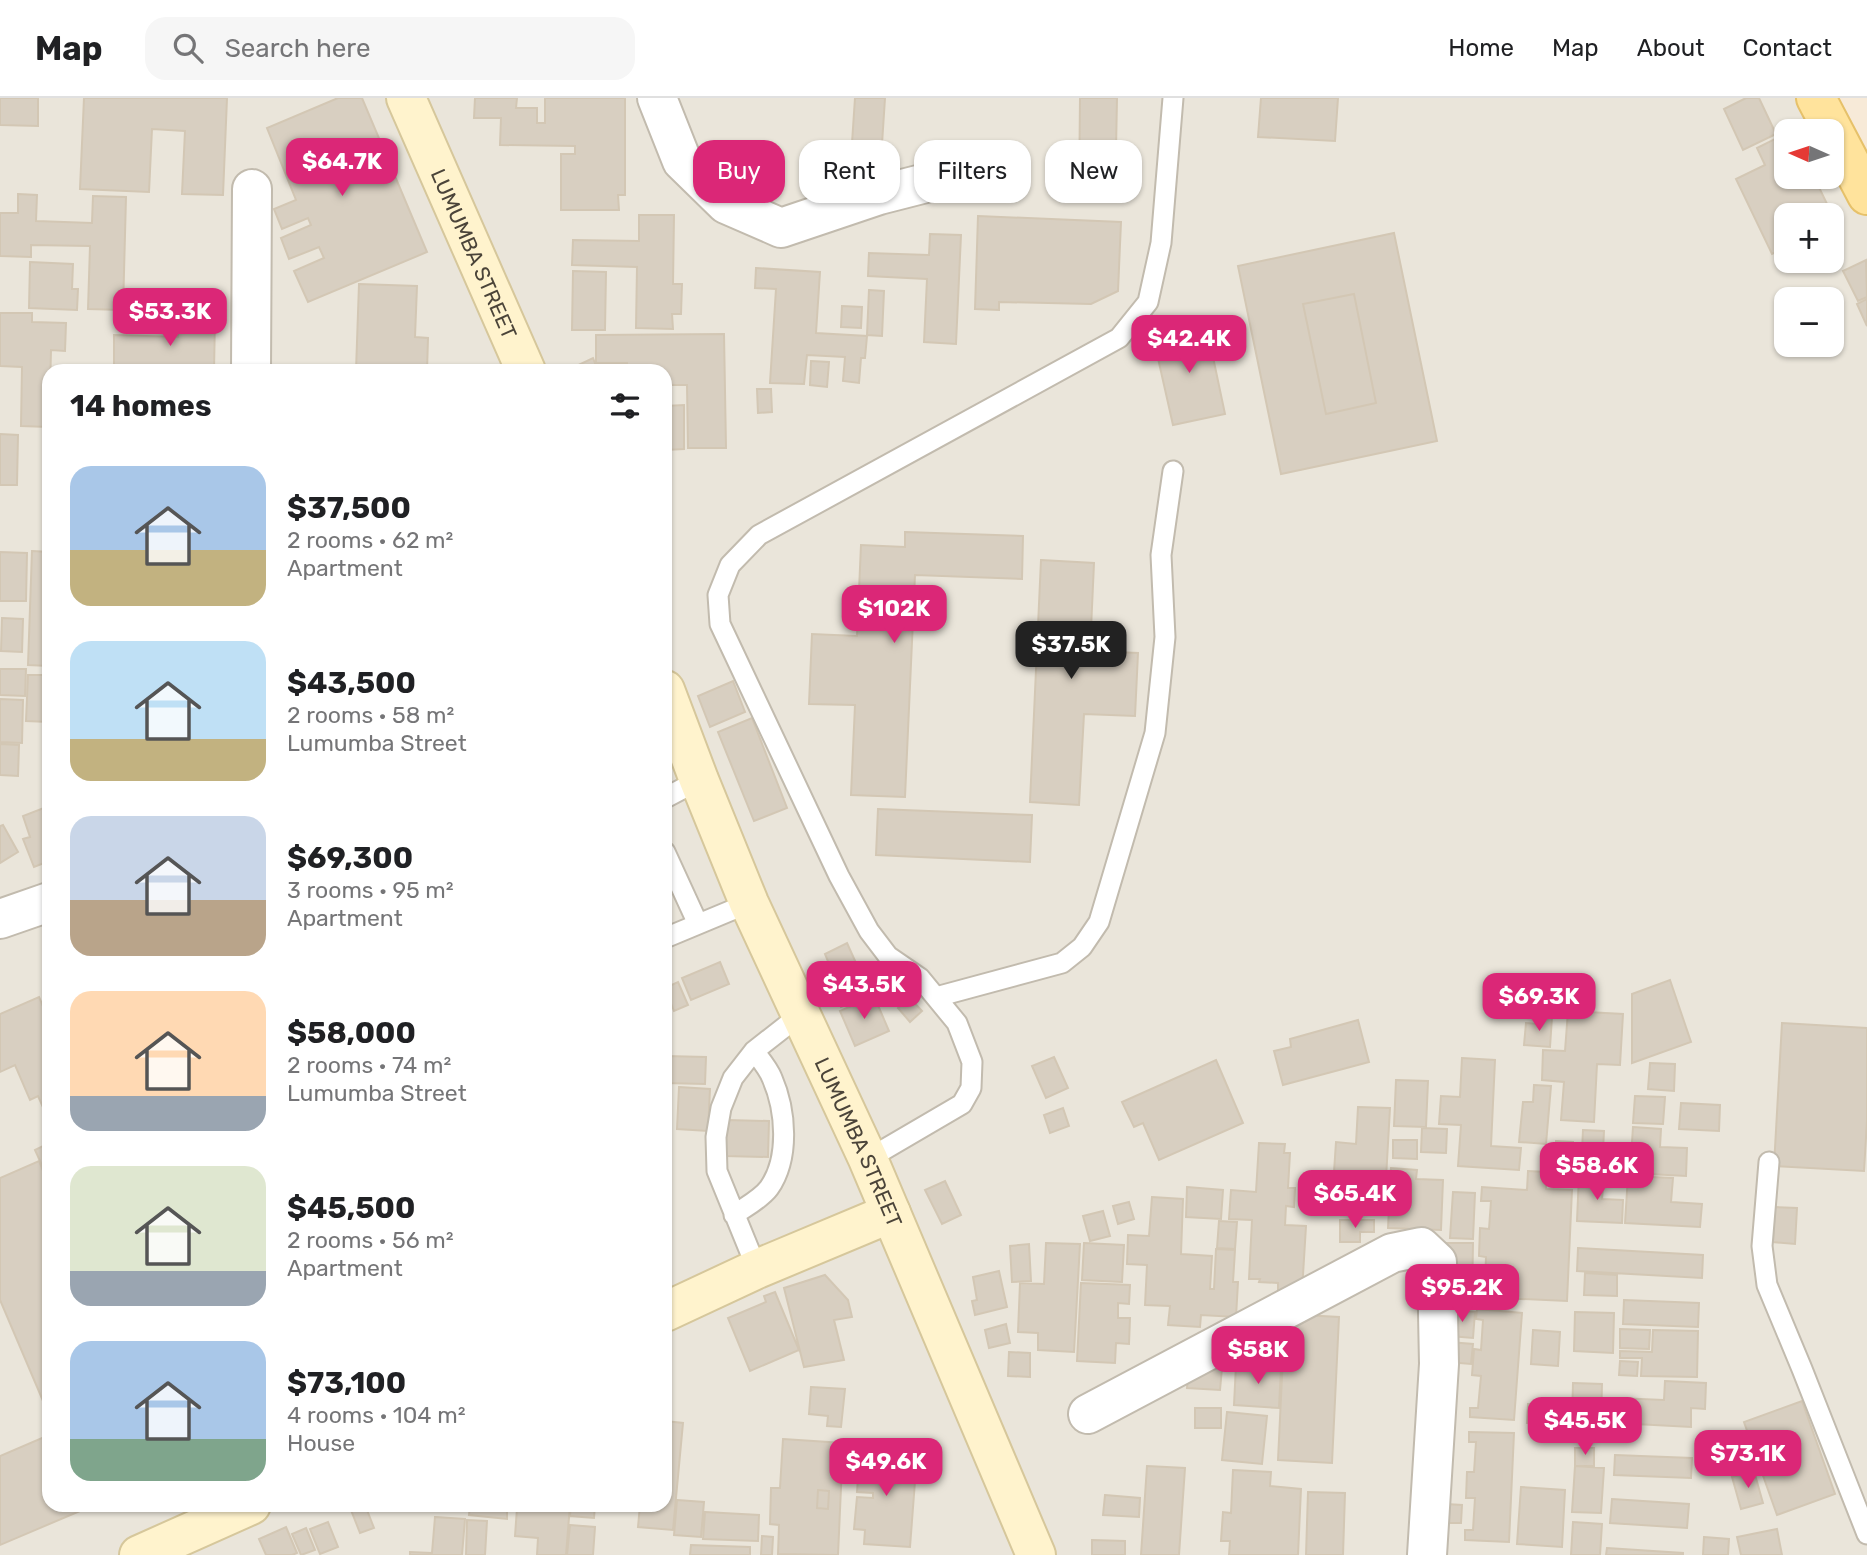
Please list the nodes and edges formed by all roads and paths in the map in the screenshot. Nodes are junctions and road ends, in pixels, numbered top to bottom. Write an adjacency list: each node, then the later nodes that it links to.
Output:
1 (406, 98): 9 (main road, LUMUMBA STREET)
2 (657, 98): 5 (street)
3 (1173, 98): 20 (lane)
4 (1816, 98): 7 (main road)
5 (914, 186)
6 (252, 189): 8 (street)
7 (1867, 195)
8 (251, 364)
9 (523, 364)
10 (1173, 471): 20 (lane)
11 (672, 709): 12 (main road, LUMUMBA STREET)
12 (699, 780): 13 (lane); 15 (main road, LUMUMBA STREET)
13 (672, 794)
14 (672, 867): 18 (lane)
15 (749, 903): 18 (lane); 21 (main road, LUMUMBA STREET)
16 (42, 904): 17 (street)
17 (0, 919)
18 (698, 924): 19 (lane)
19 (672, 935)
20 (936, 997): 23 (lane)
21 (800, 1015): 22 (lane); 23 (main road, LUMUMBA STREET)
22 (754, 1051): 26 (lane); 26 (lane)
23 (868, 1159): 25 (main road, LUMUMBA STREET)
24 (1769, 1162): 31 (lane)
25 (891, 1213): 27 (main road); 33 (main road, LUMUMBA STREET)
26 (734, 1215): 27 (lane)
27 (757, 1269): 28 (main road)
28 (672, 1309)
29 (1088, 1414): 34 (street)
30 (235, 1512): 32 (main road)
31 (1867, 1534)
32 (139, 1555)
33 (1036, 1555)
34 (1427, 1555)

